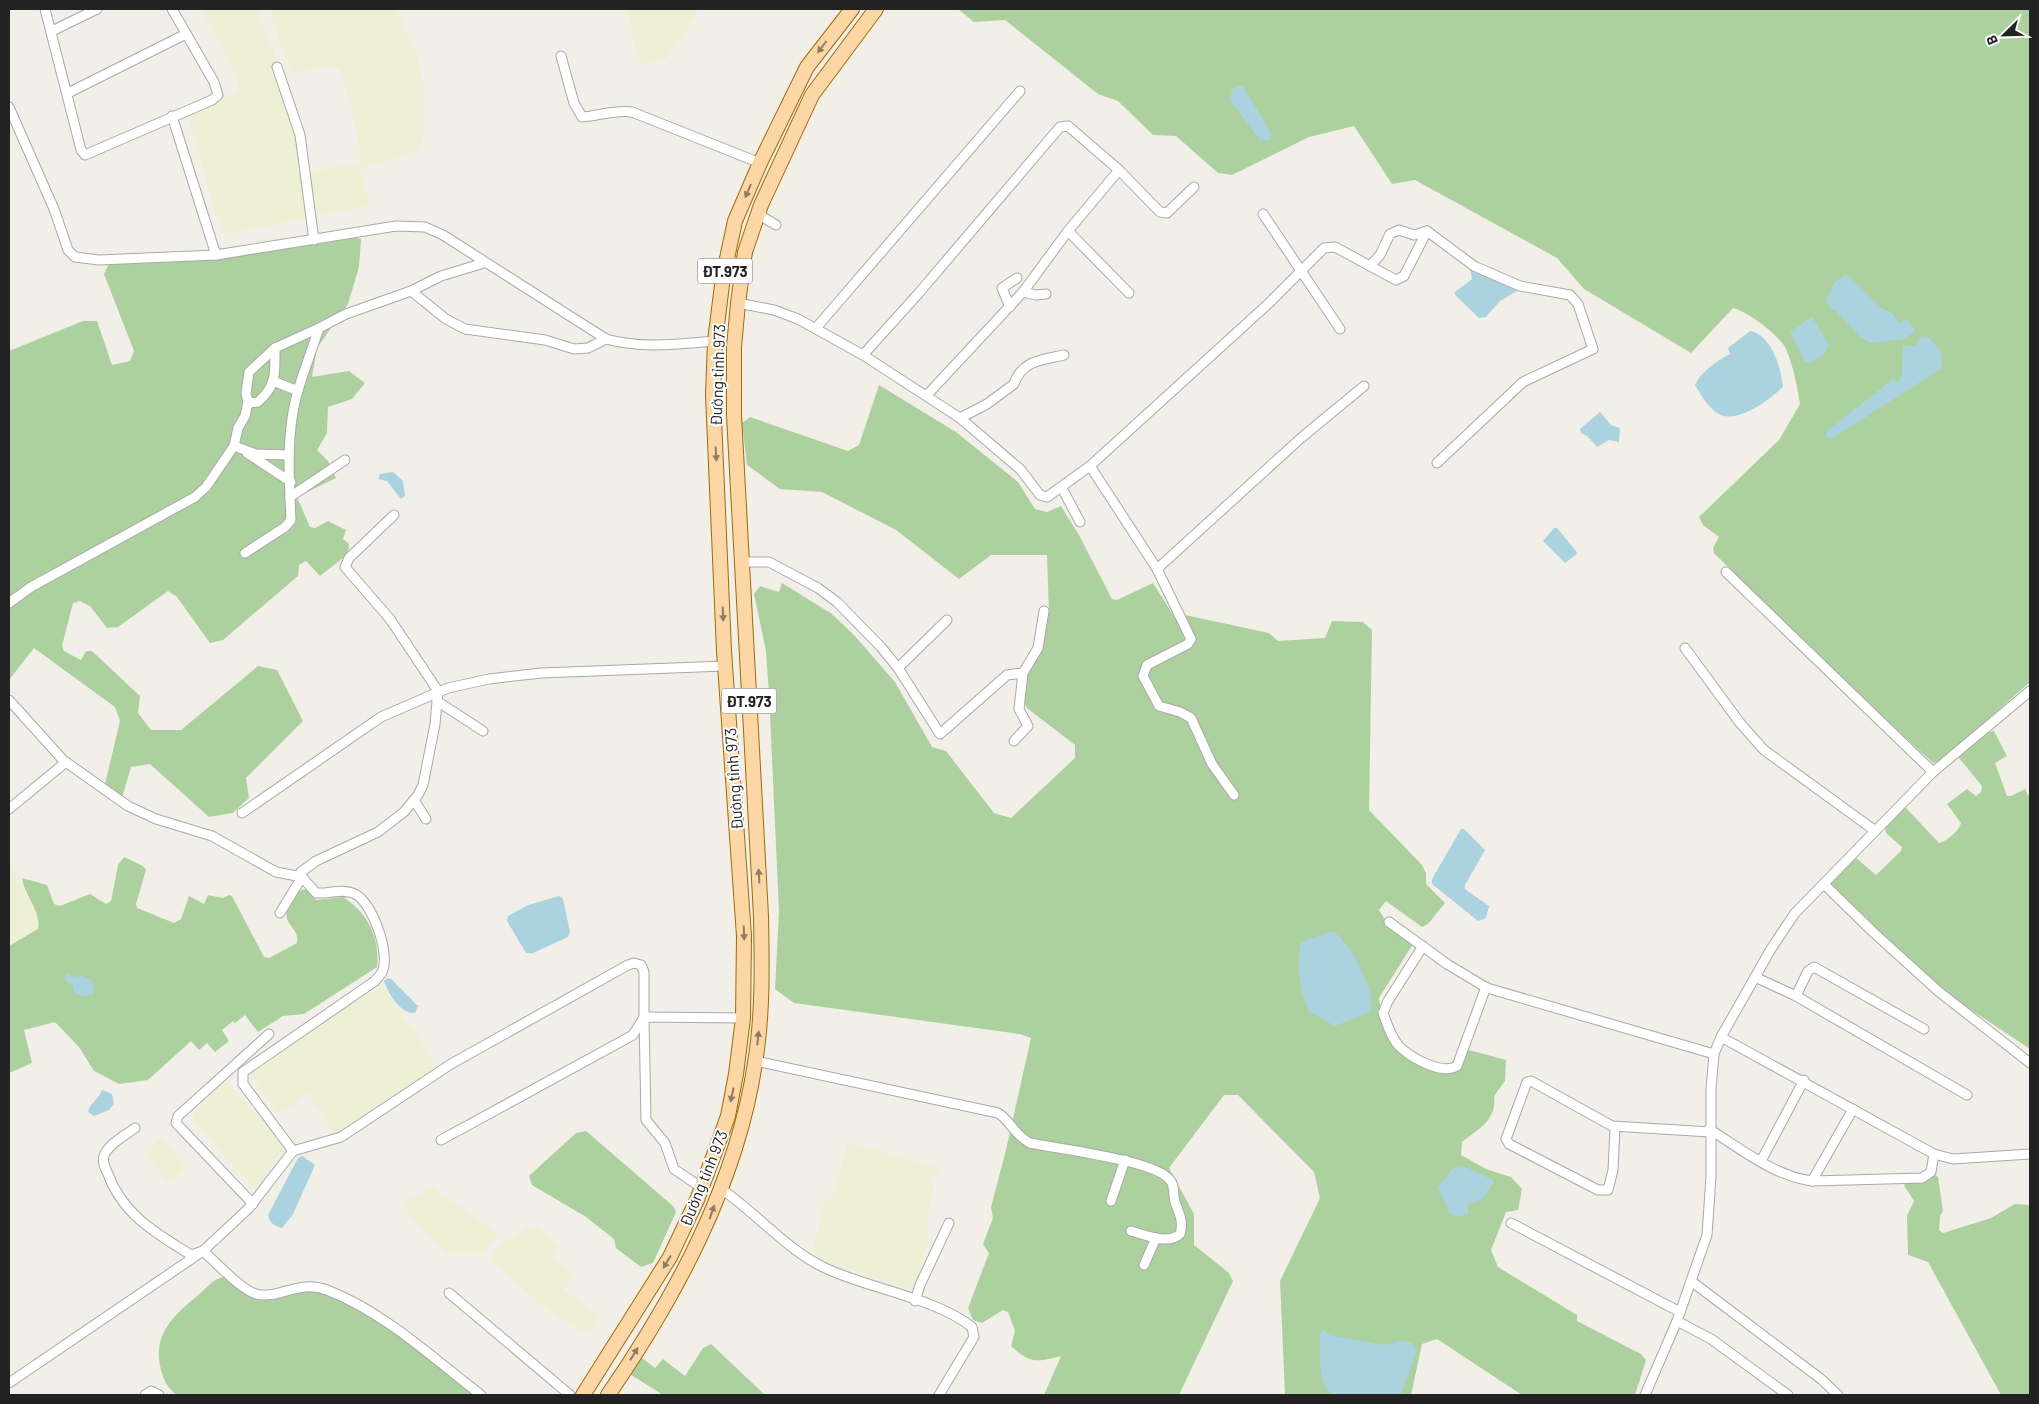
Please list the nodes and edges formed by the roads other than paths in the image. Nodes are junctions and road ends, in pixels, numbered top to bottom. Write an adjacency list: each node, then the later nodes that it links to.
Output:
1 (45, 9): 6 (street)
2 (97, 9): 6 (street)
3 (172, 9): 7 (street)
4 (852, 9): 14 (main road, Đường tỉnh 973 / ĐT.973, one-way to 14)
5 (876, 9): 17 (main road, Đường tỉnh 973 / ĐT.973)
6 (52, 31): 11 (street)
7 (186, 34): 11 (street); 13 (street)
8 (561, 56): 14 (street)
9 (277, 66): 22 (street)
10 (1020, 91): 35 (street)
11 (68, 93): 13 (street)
12 (9, 107): 23 (street)
13 (172, 116): 23 (street)
14 (760, 163): 38 (main road, Đường tỉnh 973 / ĐT.973, one-way to 38)
15 (1119, 170): 16 (street); 21 (street); 40 (street)
16 (1194, 187)
17 (758, 214): 19 (street); 32 (main road, Đường tỉnh 973 / ĐT.973)
18 (1263, 214): 26 (street)
19 (776, 224)
20 (1427, 231): 25 (street); 25 (street); 52 (street)
21 (1068, 232): 29 (street); 30 (street)
22 (314, 240): 23 (street); 24 (street)
23 (216, 255)
24 (484, 262): 28 (street); 37 (street)
25 (1370, 266): 26 (street)
26 (1302, 272): 36 (street); 53 (street)
27 (1017, 278): 33 (street)
28 (411, 291): 34 (street); 37 (street)
29 (1023, 292): 31 (street); 33 (street)
30 (1128, 293)
31 (1046, 294)
32 (738, 303): 35 (street); 60 (main road, Đường tỉnh 973 / ĐT.973)
33 (1010, 307): 45 (street)
34 (319, 328): 39 (street); 44 (street)
35 (816, 328): 40 (street)
36 (1340, 330)
37 (606, 339): 38 (street)
38 (715, 341): 61 (main road, Đường tỉnh 973 / ĐT.973, one-way to 61)
39 (275, 348): 42 (street); 46 (street)
40 (863, 354): 45 (street)
41 (1064, 355): 47 (street)
42 (273, 381): 44 (street); 46 (street)
43 (1364, 386): 62 (street)
44 (298, 390): 50 (street)
45 (927, 395): 47 (street)
46 (248, 404): 48 (street)
47 (960, 418): 55 (street)
48 (234, 446): 49 (street); 64 (street)
49 (244, 451): 50 (street); 54 (street)
50 (289, 455): 54 (street)
51 (345, 460): 56 (street)
52 (1437, 463)
53 (1090, 466): 55 (street); 62 (street)
54 (291, 482): 56 (street)
55 (1062, 488): 58 (street)
56 (290, 497): 59 (street)
57 (394, 515): 72 (street)
58 (1080, 522)
59 (245, 553)
60 (741, 562): 61 (main road); 69 (street); 98 (main road, Đường tỉnh 973 / ĐT.973, one-way to 60)
61 (722, 565): 68 (main road, Đường tỉnh 973 / ĐT.973, one-way to 68)
62 (1157, 569): 78 (street)
63 (1726, 572): 77 (street)
64 (9, 603)
65 (1044, 610): 70 (street)
66 (947, 620): 69 (street)
67 (1685, 648): 83 (street)
68 (725, 666): 72 (street); 93 (main road, Đường tỉnh 973 / ĐT.973, one-way to 93)
69 (898, 668): 70 (street)
70 (1023, 673): 75 (street)
71 (2030, 691): 77 (street)
72 (437, 696): 74 (street); 79 (street); 81 (street)
73 (9, 700): 76 (street)
74 (483, 731)
75 (1014, 742)
76 (66, 762): 80 (street); 84 (street)
77 (1933, 772): 83 (street)
78 (1234, 796)
79 (414, 800): 82 (street); 84 (street)
80 (9, 810)
81 (242, 813)
82 (426, 819)
83 (1874, 830): 85 (street)
84 (302, 877): 86 (street); 107 (street)
85 (1824, 884): 89 (street); 99 (street)
86 (280, 913)
87 (1389, 922): 88 (street)
88 (1423, 946): 90 (street); 90 (street)
89 (1754, 976): 91 (street); 96 (street)
90 (1486, 987): 97 (street)
91 (1796, 996): 94 (street); 101 (street)
92 (644, 1017): 93 (street); 106 (street); 107 (street); 113 (street)
93 (743, 1018): 113 (main road, Đường tỉnh 973 / ĐT.973, one-way to 113)
94 (1924, 1029)
95 (269, 1034): 116 (street)
96 (1721, 1037): 97 (street); 100 (street)
97 (1714, 1054): 105 (street)
98 (756, 1061): 110 (street); 114 (main road, Đường tỉnh 973 / ĐT.973)
99 (2030, 1063)
100 (1804, 1080): 102 (street); 111 (street)
101 (1967, 1095)
102 (1853, 1109): 108 (street); 112 (street)
103 (1615, 1127): 103 (street); 105 (street)
104 (135, 1128): 121 (street)
105 (1710, 1131): 111 (street); 123 (street)
106 (441, 1140)
107 (293, 1152): 116 (street)
108 (1934, 1154): 109 (street); 112 (street)
109 (2030, 1154)
110 (1125, 1160): 115 (street); 120 (street)
111 (1761, 1161): 112 (street)
112 (1812, 1181)
113 (702, 1188): 133 (main road, Đường tỉnh 973 / ĐT.973, one-way to 133)
114 (720, 1188): 125 (street); 128 (main road, Đường tỉnh 973 / ĐT.973, one-way to 114)
115 (1111, 1201)
116 (253, 1204): 121 (street)
117 (949, 1223): 125 (street)
118 (1511, 1223): 126 (street)
119 (1131, 1231): 120 (street)
120 (1156, 1238): 122 (street)
121 (203, 1251): 127 (street); 131 (street)
122 (1144, 1265)
123 (1691, 1280): 126 (street); 137 (street)
124 (449, 1293): 132 (street)
125 (915, 1301): 134 (street)
126 (1678, 1316): 135 (street); 136 (street)
127 (9, 1383)
128 (611, 1394)
129 (145, 1395): 130 (street)
130 (159, 1395)
131 (481, 1395)
132 (570, 1395)
133 (583, 1395)
134 (939, 1395)
135 (1645, 1395)
136 (1788, 1395)
137 (1838, 1395)

